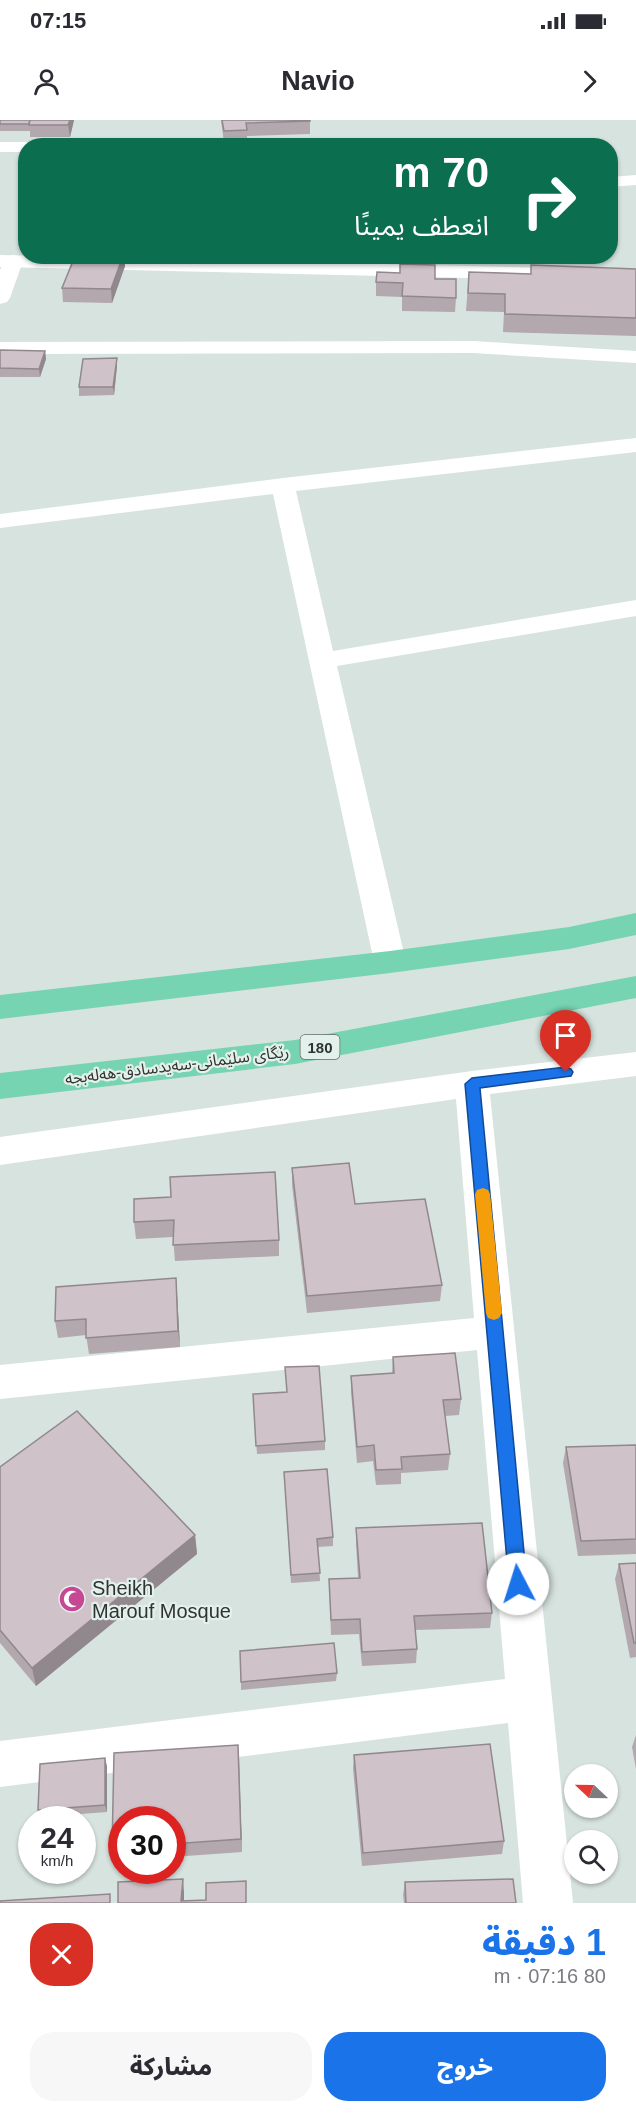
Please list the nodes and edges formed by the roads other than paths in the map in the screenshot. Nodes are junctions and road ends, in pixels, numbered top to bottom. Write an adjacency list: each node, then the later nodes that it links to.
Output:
1 (459, 128): 2 (street)
2 (465, 138)
3 (0, 147): 4 (street)
4 (18, 147)
5 (636, 180): 6 (street)
6 (618, 181)
7 (0, 244): 8 (street)
8 (18, 245)
9 (618, 260): 10 (street)
10 (636, 260)
11 (6, 261): 14 (street)
12 (270, 264): 13 (street)
13 (636, 276)
14 (0, 298)
15 (0, 348): 16 (street)
16 (636, 357)
17 (636, 446): 18 (street)
18 (283, 485): 19 (street); 21 (street)
19 (0, 521)
20 (636, 608): 21 (street)
21 (322, 662): 23 (street)
22 (636, 924): 23 (highway)
23 (390, 962): 25 (highway)
24 (636, 987): 27 (highway, رێگای سلێمانی-سەیدسادق-هەلەبجە / 180)
25 (0, 1007)
26 (636, 1011): 27 (highway)
27 (389, 1034): 30 (highway, رێگای سلێمانی-سەیدسادق-هەلەبجە / 180)
28 (636, 1064): 29 (street)
29 (472, 1084): 31 (street); 32 (street)
30 (0, 1086)
31 (0, 1151)
32 (496, 1332): 33 (street); 34 (street)
33 (0, 1382)
34 (529, 1698): 35 (street); 36 (street)
35 (0, 1764)
36 (548, 1903)

